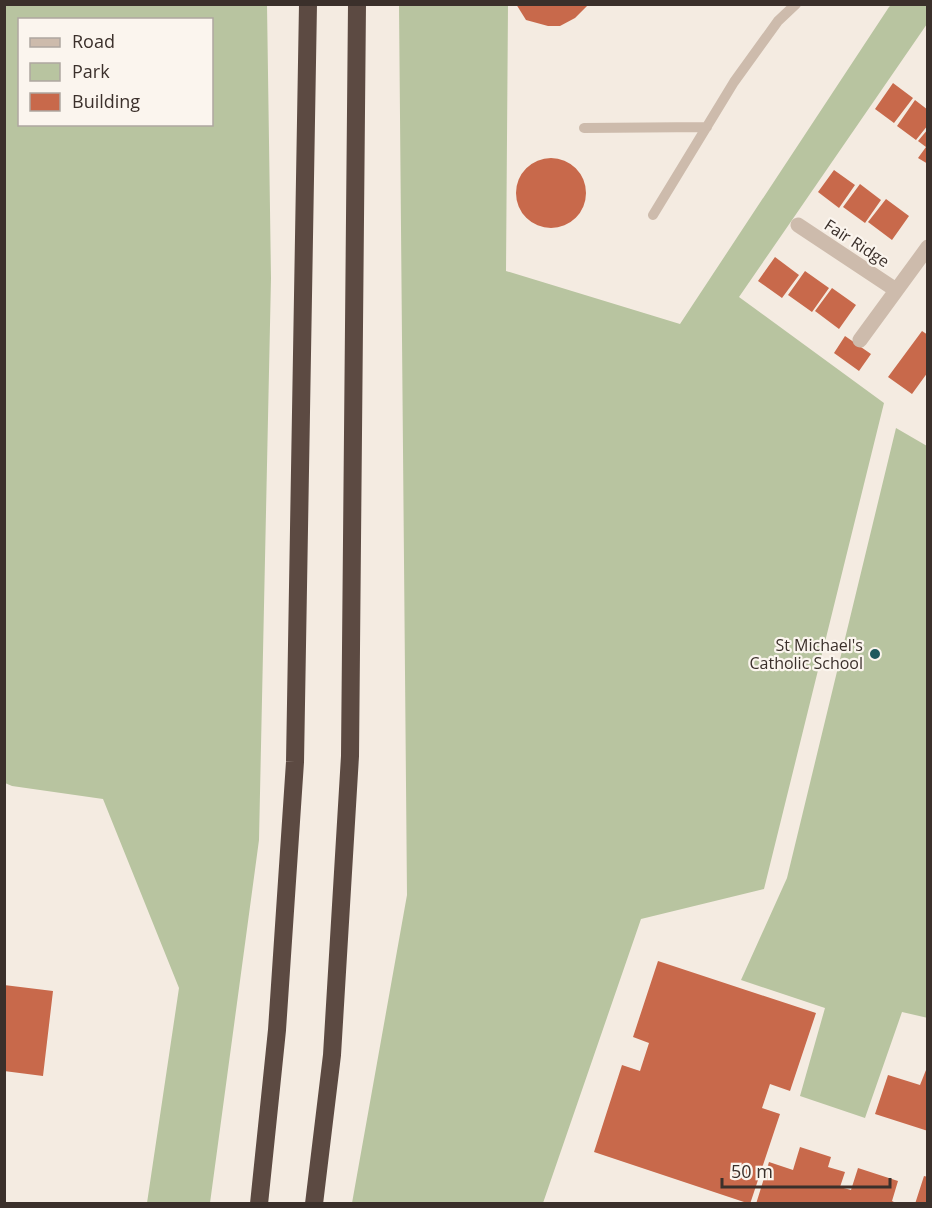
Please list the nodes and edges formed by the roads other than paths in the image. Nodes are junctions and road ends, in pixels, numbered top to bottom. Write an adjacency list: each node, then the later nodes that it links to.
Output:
1 (308, 4): 11 (highway)
2 (357, 4): 12 (highway)
3 (796, 4): 4 (lane)
4 (706, 127): 5 (lane); 6 (lane)
5 (584, 128)
6 (653, 214)
7 (798, 225): 9 (street, Fair Ridge)
8 (927, 247): 9 (street, Fair Ridge)
9 (896, 290): 10 (street, Fair Ridge)
10 (860, 340)
11 (259, 1203)
12 (314, 1203)

